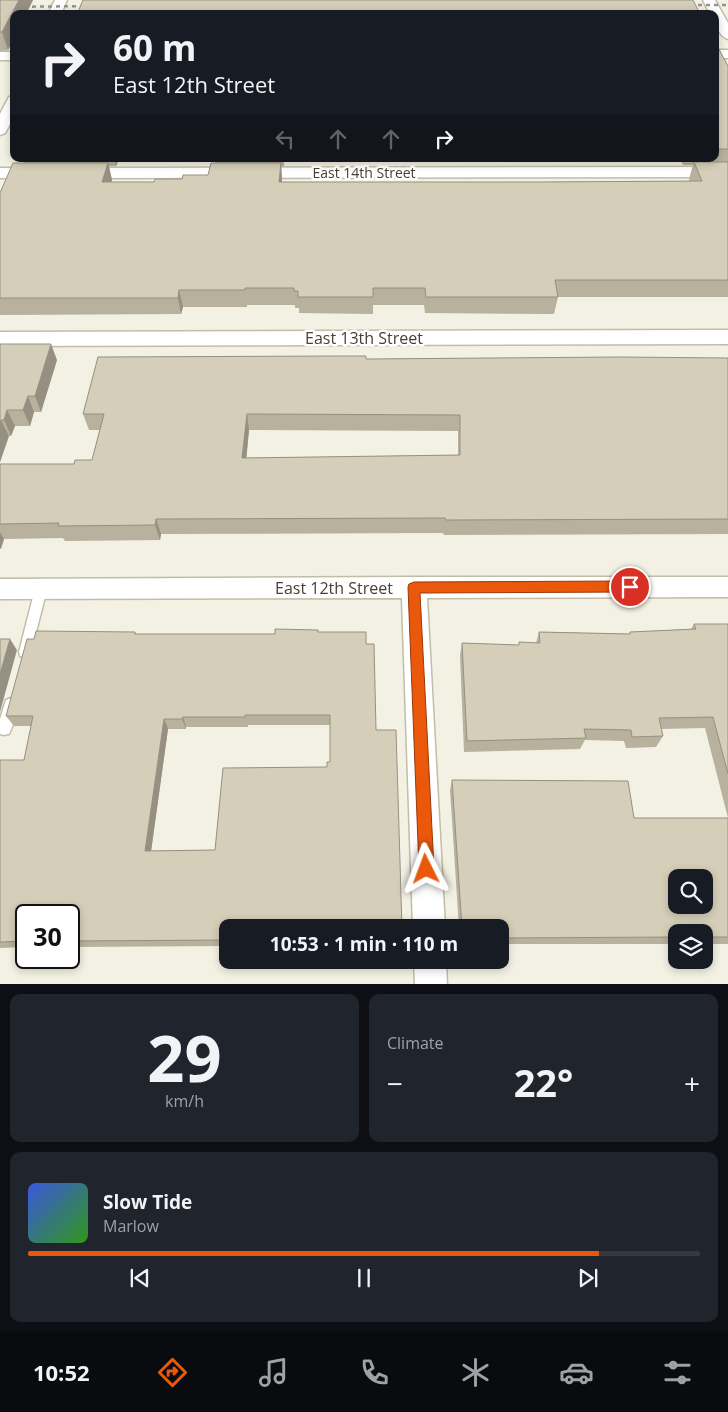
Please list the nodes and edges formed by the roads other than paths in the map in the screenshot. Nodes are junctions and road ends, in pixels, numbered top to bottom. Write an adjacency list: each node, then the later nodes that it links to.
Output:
1 (719, 18): 2 (street)
2 (728, 35)
3 (10, 109): 4 (street)
4 (0, 130)
5 (728, 172): 6 (street, East 14th Street)
6 (0, 173)
7 (728, 337): 8 (street, East 13th Street)
8 (0, 339)
9 (414, 587): 10 (street, East 12th Street); 12 (street, East 12th Street); 16 (street)
10 (728, 587)
11 (0, 589): 12 (street, East 12th Street)
12 (41, 589): 13 (lane)
13 (22, 665)
14 (14, 692): 15 (lane)
15 (4, 729)
16 (429, 919)
17 (430, 969): 18 (street)
18 (431, 984)

